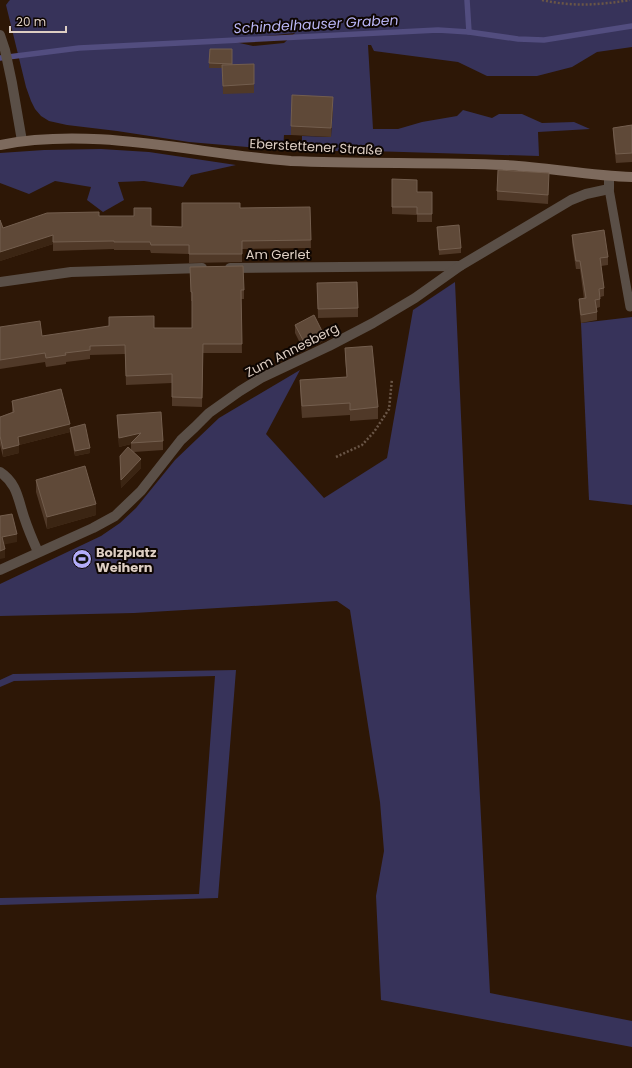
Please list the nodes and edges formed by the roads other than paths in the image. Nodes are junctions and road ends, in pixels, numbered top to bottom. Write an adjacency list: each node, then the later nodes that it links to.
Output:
1 (0, 35): 2 (street)
2 (22, 141): 3 (main road, Eberstettener Straße); 4 (main road, Eberstettener Straße)
3 (0, 145)
4 (609, 176): 5 (main road, Eberstettener Straße); 6 (street)
5 (632, 177)
6 (609, 189): 7 (street, Zum Annesberg); 9 (lane)
7 (460, 266): 8 (street, Am Gerlet); 11 (street, Zum Annesberg)
8 (0, 282)
9 (630, 307)
10 (0, 472): 11 (street)
11 (38, 552): 12 (street, Zum Annesberg)
12 (0, 570)

